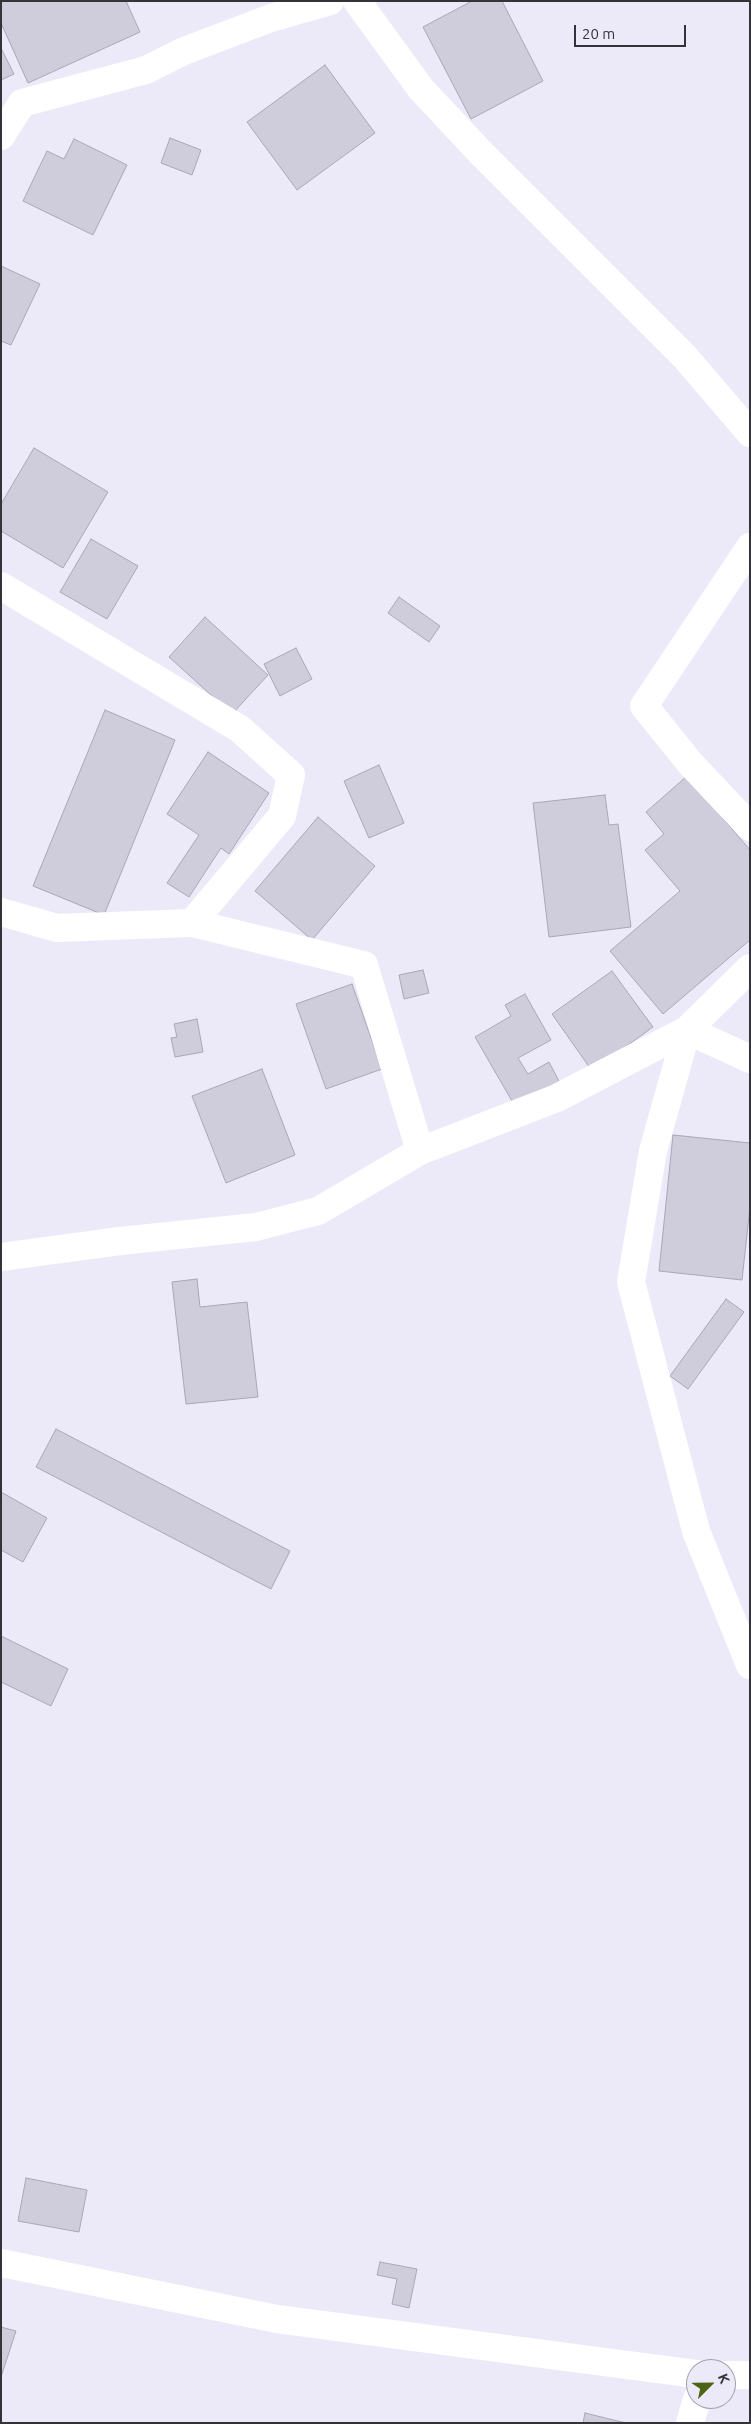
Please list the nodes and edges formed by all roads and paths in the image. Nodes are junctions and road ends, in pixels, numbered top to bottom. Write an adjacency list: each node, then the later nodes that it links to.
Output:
1 (330, 1): 3 (street)
2 (357, 1): 4 (street)
3 (1, 136)
4 (750, 433)
5 (750, 547): 7 (street)
6 (1, 586): 9 (street)
7 (750, 827)
8 (1, 912): 9 (street)
9 (192, 923): 13 (street)
10 (750, 968): 11 (street)
11 (687, 1030): 12 (street); 13 (street); 15 (street)
12 (750, 1059)
13 (420, 1151): 14 (street)
14 (1, 1257)
15 (750, 1665)
16 (1, 2263): 17 (street)
17 (686, 2373)
18 (736, 2375): 19 (street)
19 (750, 2376)
20 (694, 2409): 21 (street)
21 (690, 2423)

